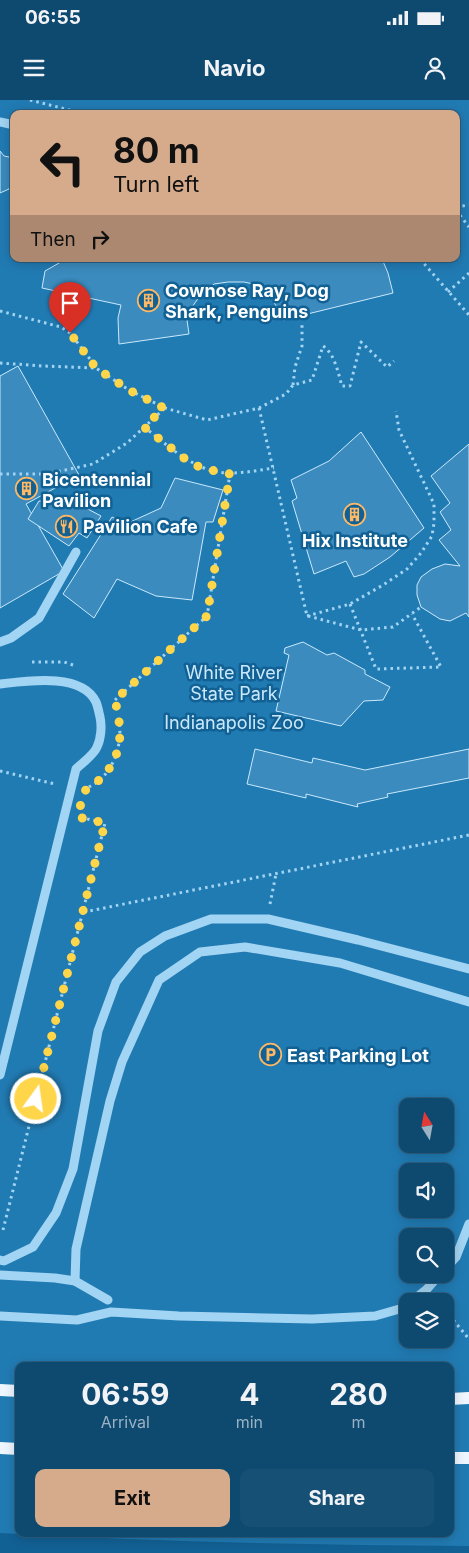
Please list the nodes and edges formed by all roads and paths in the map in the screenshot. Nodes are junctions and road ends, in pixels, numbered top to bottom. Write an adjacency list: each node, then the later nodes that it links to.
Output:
1 (30, 100): 2 (path)
2 (69, 110)
3 (460, 214): 4 (path)
4 (469, 227)
5 (423, 262): 7 (path)
6 (469, 273): 7 (path)
7 (448, 292): 9 (path)
8 (0, 311): 13 (path)
9 (469, 315)
10 (302, 322): 14 (path)
11 (394, 361): 14 (path)
12 (0, 362): 13 (path)
13 (96, 368): 15 (path)
14 (293, 385): 16 (path)
15 (164, 408): 16 (path); 18 (path)
16 (259, 408): 19 (path)
17 (396, 411): 23 (path)
18 (144, 427): 20 (path); 21 (path)
19 (274, 468): 21 (path); 26 (path)
20 (0, 474)
21 (230, 474): 32 (path)
22 (76, 552): 28 (lane)
23 (350, 604): 26 (path); 27 (path)
24 (421, 607): 25 (path)
25 (412, 614): 27 (path); 27 (path)
26 (307, 616): 27 (path)
27 (361, 630)
28 (0, 642)
29 (25, 664): 30 (path)
30 (78, 667)
31 (0, 684): 35 (lane)
32 (109, 692)
33 (117, 710): 35 (path)
34 (0, 771): 35 (path)
35 (71, 787): 41 (lane)
36 (80, 808): 38 (path)
37 (469, 835): 38 (path)
38 (84, 912): 43 (path)
39 (469, 969): 45 (lane)
40 (469, 1002): 47 (lane)
41 (0, 1075)
42 (469, 1224): 44 (lane)
43 (3, 1230)
44 (454, 1259)
45 (0, 1260)
46 (0, 1275): 47 (lane)
47 (74, 1282): 50 (lane)
48 (432, 1283): 49 (lane)
49 (422, 1293)
50 (108, 1300)
51 (399, 1309): 52 (lane)
52 (0, 1316)
53 (454, 1321): 54 (path)
54 (469, 1339)
55 (0, 1390): 56 (main road)
56 (15, 1391)
57 (469, 1398): 58 (main road)
58 (454, 1399)
59 (0, 1448): 60 (main road)
60 (15, 1449)
61 (454, 1458): 62 (main road)
62 (469, 1458)

